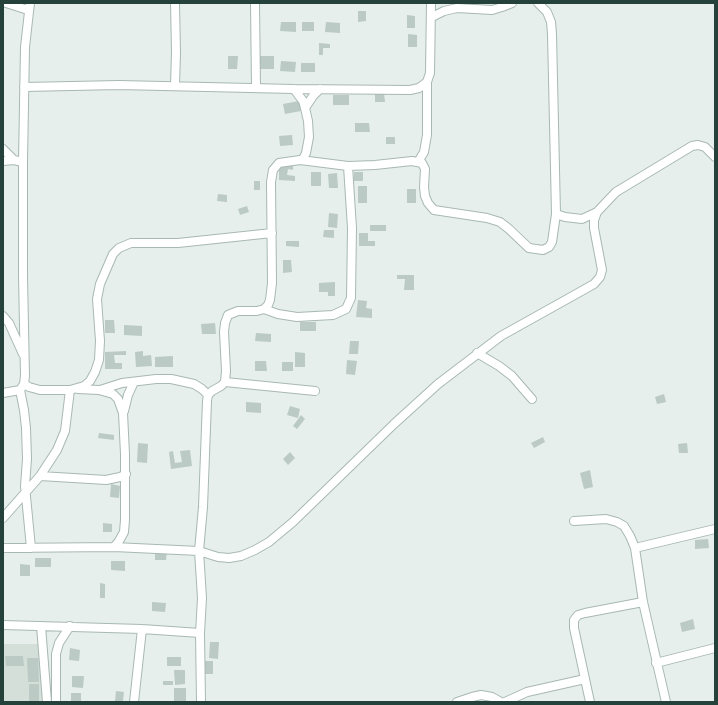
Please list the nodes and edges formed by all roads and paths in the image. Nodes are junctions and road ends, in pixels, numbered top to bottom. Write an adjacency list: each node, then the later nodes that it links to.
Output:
1 (6, 3): 7 (street)
2 (175, 3): 10 (street)
3 (255, 3): 12 (street)
4 (431, 3): 8 (street)
5 (512, 3): 8 (street)
6 (538, 3): 25 (street)
7 (29, 6): 11 (street)
8 (432, 16): 9 (street)
9 (427, 82): 14 (street); 22 (street)
10 (175, 86): 11 (street); 12 (street)
11 (24, 87): 21 (street)
12 (256, 88): 13 (street)
13 (294, 89): 14 (street); 15 (street)
14 (320, 89): 15 (street)
15 (305, 108): 19 (street)
16 (3, 149): 18 (street)
17 (715, 157): 24 (street)
18 (14, 160): 20 (street); 21 (street)
19 (300, 160): 23 (street); 26 (street)
20 (3, 161)
21 (23, 162): 30 (street)
22 (418, 162): 23 (street); 25 (street)
23 (348, 166): 27 (street)
24 (597, 212): 25 (street); 29 (street)
25 (556, 214)
26 (272, 233): 27 (street); 34 (street)
27 (264, 309): 32 (street)
28 (3, 316): 30 (street)
29 (477, 353): 39 (street); 51 (street)
30 (24, 356): 33 (street)
31 (134, 382): 35 (street); 38 (street); 40 (street)
32 (225, 382): 36 (street); 38 (street)
33 (22, 387): 34 (street); 37 (street); 43 (street)
34 (73, 390): 35 (street); 42 (street)
35 (99, 390): 40 (street)
36 (315, 391)
37 (3, 394)
38 (208, 395): 51 (street)
39 (532, 399)
40 (124, 413): 41 (street)
41 (126, 474): 42 (street); 47 (street)
42 (40, 476): 43 (street)
43 (26, 493): 44 (street); 49 (street)
44 (3, 518)
45 (574, 521): 50 (street)
46 (715, 528): 50 (street)
47 (114, 547): 49 (street); 51 (street)
48 (3, 548): 49 (street)
49 (31, 548)
50 (635, 548): 52 (street)
51 (199, 551): 57 (street)
52 (643, 602): 59 (street); 60 (street)
53 (3, 625): 54 (street)
54 (41, 626): 55 (street); 61 (street)
55 (70, 626): 56 (street); 62 (street)
56 (142, 628): 57 (street); 63 (street)
57 (200, 633): 64 (street)
58 (715, 648): 59 (street)
59 (656, 663): 69 (street)
60 (585, 679): 67 (street); 68 (street)
61 (47, 702)
62 (56, 702)
63 (134, 702)
64 (201, 702)
65 (457, 702): 66 (street)
66 (501, 702)
67 (506, 702)
68 (590, 702)
69 (666, 702)

